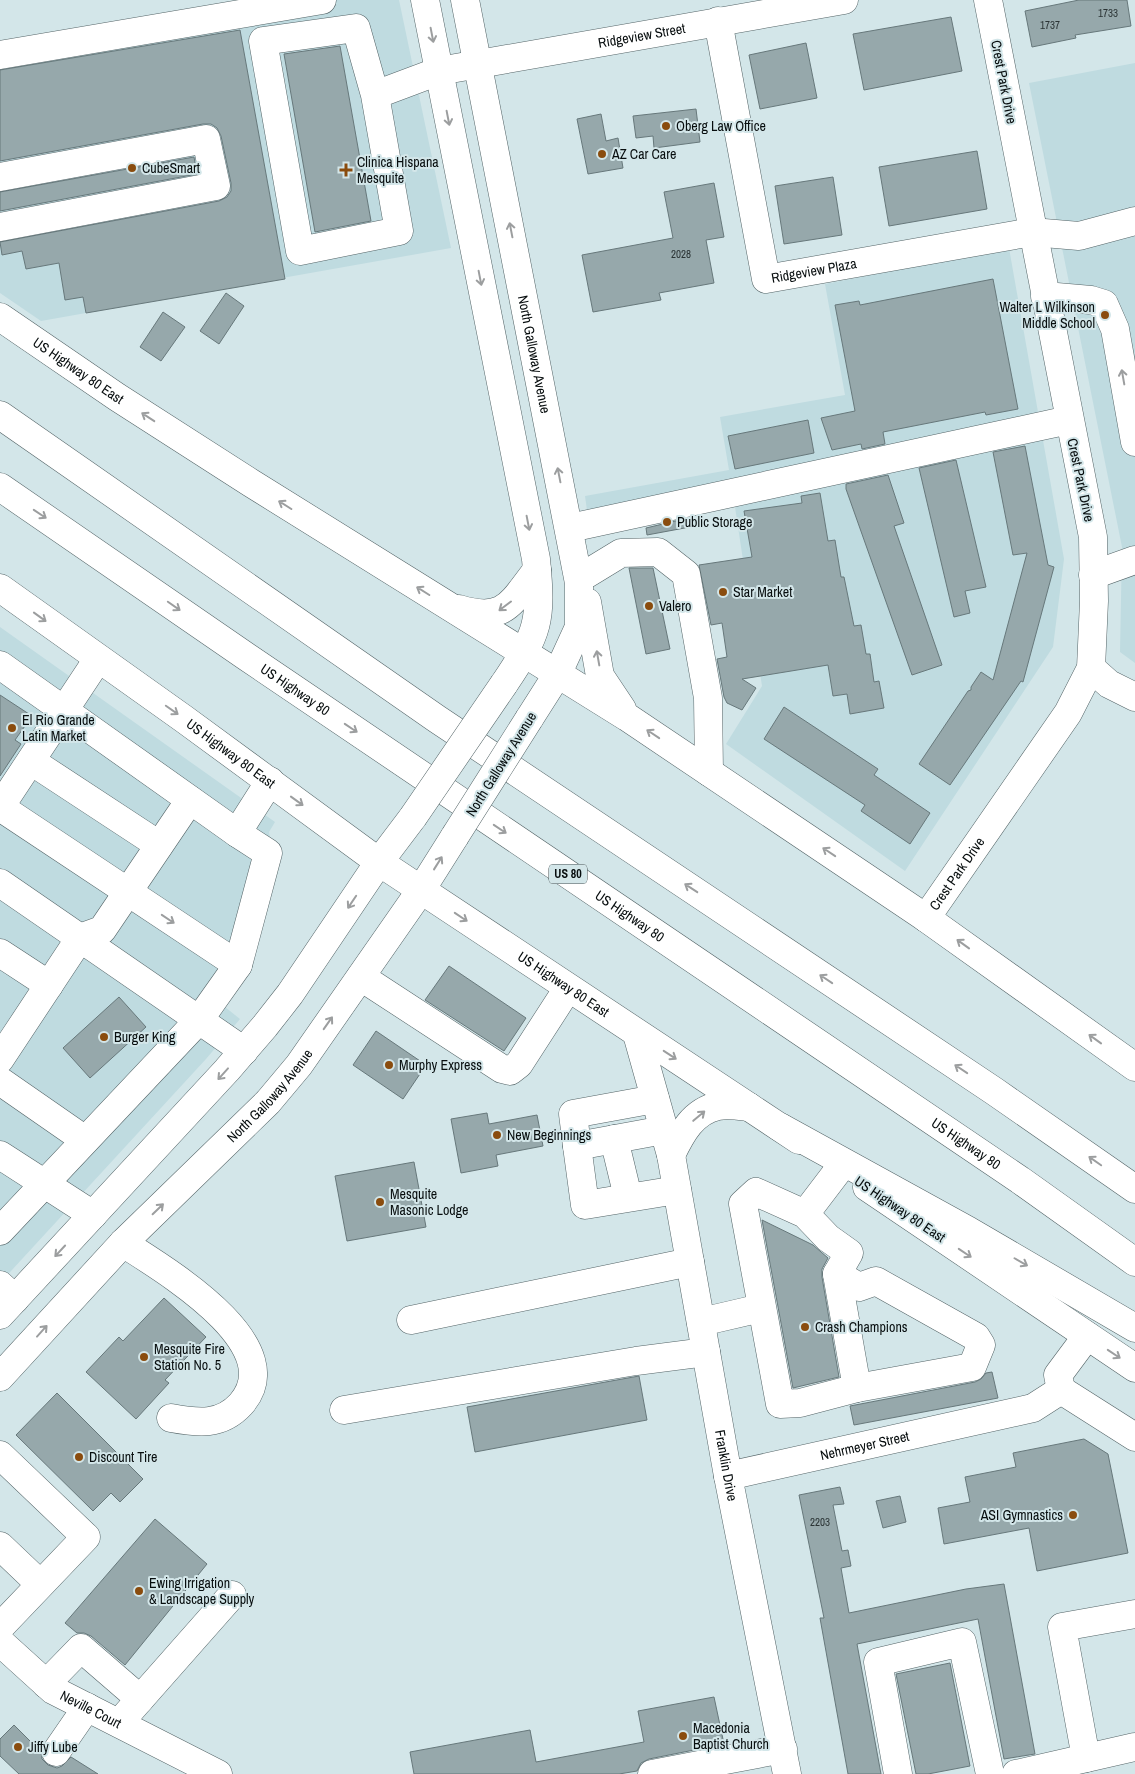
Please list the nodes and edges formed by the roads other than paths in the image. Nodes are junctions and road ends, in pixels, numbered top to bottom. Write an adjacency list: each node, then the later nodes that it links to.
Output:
1 (322, 0): 7 (main road)
2 (425, 0): 9 (main road, one-way to 9)
3 (465, 0): 8 (main road, North Galloway Avenue)
4 (844, 0): 6 (main road, Ridgeview Street)
5 (988, 0): 14 (main road, Crest Park Drive)
6 (718, 21): 8 (main road, Ridgeview Street); 14 (main road, Ridgeview Plaza)
7 (0, 55)
8 (477, 63): 9 (main road, Ridgeview Street); 22 (main road, North Galloway Avenue, one-way to 8)
9 (439, 71): 10 (main road, Ridgeview Street); 17 (main road, one-way to 17)
10 (375, 95): 10 (main road)
11 (0, 177): 13 (main road)
12 (1135, 221): 14 (main road)
13 (0, 227)
14 (1032, 232): 15 (main road, Crest Park Drive)
15 (1045, 296): 19 (main road, Crest Park Drive); 20 (main road, one-way to 15)
16 (0, 317): 28 (main road, US Highway 80 East, one-way to 16)
17 (497, 366): 22 (main road); 25 (main road, one-way to 25)
18 (0, 415): 72 (main road, one-way to 18)
19 (1068, 420): 22 (main road); 26 (main road, Crest Park Drive)
20 (1135, 442)
21 (0, 487): 80 (main road, US Highway 80 / US 80, one-way to 80)
22 (570, 528): 24 (main road, North Galloway Avenue)
23 (1135, 560): 26 (main road)
24 (578, 568): 33 (main road, North Galloway Avenue); 36 (main road, one-way to 24); 38 (main road)
25 (537, 570): 28 (main road, one-way to 28); 29 (main road)
26 (1093, 575): 32 (main road, Crest Park Drive)
27 (0, 588): 30 (main road, US Highway 80 East, one-way to 30)
28 (446, 605): 29 (main road, US Highway 80 East)
29 (524, 654): 33 (main road, US Highway 80 East); 44 (main road, bridge)
30 (98, 659): 35 (main road); 39 (main road, US Highway 80 East, one-way to 39)
31 (0, 665): 35 (main road)
32 (1091, 668): 34 (main road); 48 (main road, Crest Park Drive)
33 (557, 675): 36 (main road, US Highway 80 East); 46 (main road, North Galloway Avenue, one-way to 33, bridge)
34 (1135, 697)
35 (63, 712): 37 (main road); 40 (main road)
36 (627, 716): 38 (main road, US Highway 80 East, one-way to 36)
37 (30, 761): 41 (main road); 43 (main road)
38 (709, 772): 48 (main road, US Highway 80 East, one-way to 38)
39 (270, 781): 42 (main road); 44 (main road, US Highway 80 East, one-way to 44)
40 (190, 800): 42 (main road); 43 (main road)
41 (0, 807): 47 (main road)
42 (237, 833): 51 (main road)
43 (159, 845): 47 (main road)
44 (379, 862): 46 (main road, US Highway 80 East); 58 (main road, one-way to 58)
45 (0, 883): 49 (main road)
46 (421, 890): 52 (main road, North Galloway Avenue); 54 (main road, US Highway 80 East, one-way to 54)
47 (128, 891): 49 (main road); 51 (main road, one-way to 51)
48 (926, 918): 60 (main road, US Highway 80 East, one-way to 48)
49 (80, 938): 53 (main road); 55 (main road)
50 (0, 953): 53 (main road)
51 (238, 965): 55 (main road)
52 (361, 977): 54 (main road); 78 (main road, North Galloway Avenue, one-way to 52)
53 (49, 985): 56 (main road)
54 (568, 988): 57 (main road, US Highway 80 East)
55 (199, 1020): 58 (main road); 66 (main road)
56 (9, 1026): 59 (main road)
57 (637, 1034): 62 (main road, Franklin Drive); 63 (main road, US Highway 80 East, one-way to 63)
58 (244, 1051): 76 (main road, one-way to 76)
59 (0, 1059)
60 (1135, 1067)
61 (0, 1081): 66 (main road)
62 (655, 1099): 67 (main road, Franklin Drive); 68 (main road)
63 (749, 1107): 64 (main road, US Highway 80 East); 67 (main road, one-way to 63)
64 (780, 1127): 70 (main road, US Highway 80 East); 86 (main road, one-way to 86)
65 (614, 1139): 67 (main road); 68 (main road); 74 (main road)
66 (85, 1140): 71 (main road)
67 (668, 1142): 73 (main road, Franklin Drive)
68 (577, 1146): 74 (main road)
69 (0, 1154): 71 (main road)
70 (840, 1168): 75 (main road); 87 (main road, US Highway 80 East, one-way to 87)
71 (43, 1185): 76 (main road); 77 (main road)
72 (1135, 1189)
73 (678, 1190): 74 (main road); 79 (main road, Franklin Drive)
74 (628, 1197)
75 (805, 1214): 81 (main road); 83 (main road)
76 (93, 1215): 78 (main road); 82 (main road, one-way to 82)
77 (0, 1231)
78 (123, 1243): 90 (main road, North Galloway Avenue, one-way to 78); 94 (main road)
79 (690, 1262): 84 (main road); 85 (main road, Franklin Drive)
80 (1135, 1262)
81 (837, 1274): 91 (main road); 91 (main road)
82 (5, 1300)
83 (761, 1308): 85 (main road); 91 (main road)
84 (411, 1320)
85 (701, 1322): 88 (main road, Franklin Drive)
86 (1135, 1328)
87 (1087, 1336): 89 (main road, US Highway 80 East, one-way to 89); 92 (main road)
88 (706, 1352): 93 (main road); 97 (main road, Franklin Drive)
89 (1135, 1368)
90 (0, 1377)
91 (857, 1388)
92 (1061, 1390): 95 (main road); 97 (main road, Nehrmeyer Street)
93 (344, 1410)
94 (172, 1418)
95 (1135, 1437)
96 (2, 1460): 99 (main road)
97 (728, 1476): 111 (main road, Franklin Drive)
98 (0, 1546): 99 (main road)
99 (40, 1584): 102 (main road)
100 (232, 1595): 105 (main road)
101 (1135, 1614): 110 (main road)
102 (0, 1627)
103 (0, 1642): 104 (main road, Neville Court)
104 (46, 1684): 105 (main road); 106 (main road, Neville Court)
105 (140, 1699): 107 (main road)
106 (87, 1707): 107 (main road, Neville Court); 109 (main road)
107 (120, 1723): 112 (main road, Neville Court)
108 (1135, 1747): 110 (main road)
109 (56, 1752)
110 (1086, 1758): 117 (main road)
111 (785, 1762): 114 (main road)
112 (189, 1767): 113 (main road, Neville Court)
113 (218, 1774)
114 (652, 1774)
115 (898, 1774): 116 (main road)
116 (990, 1774)
117 (1016, 1774)

